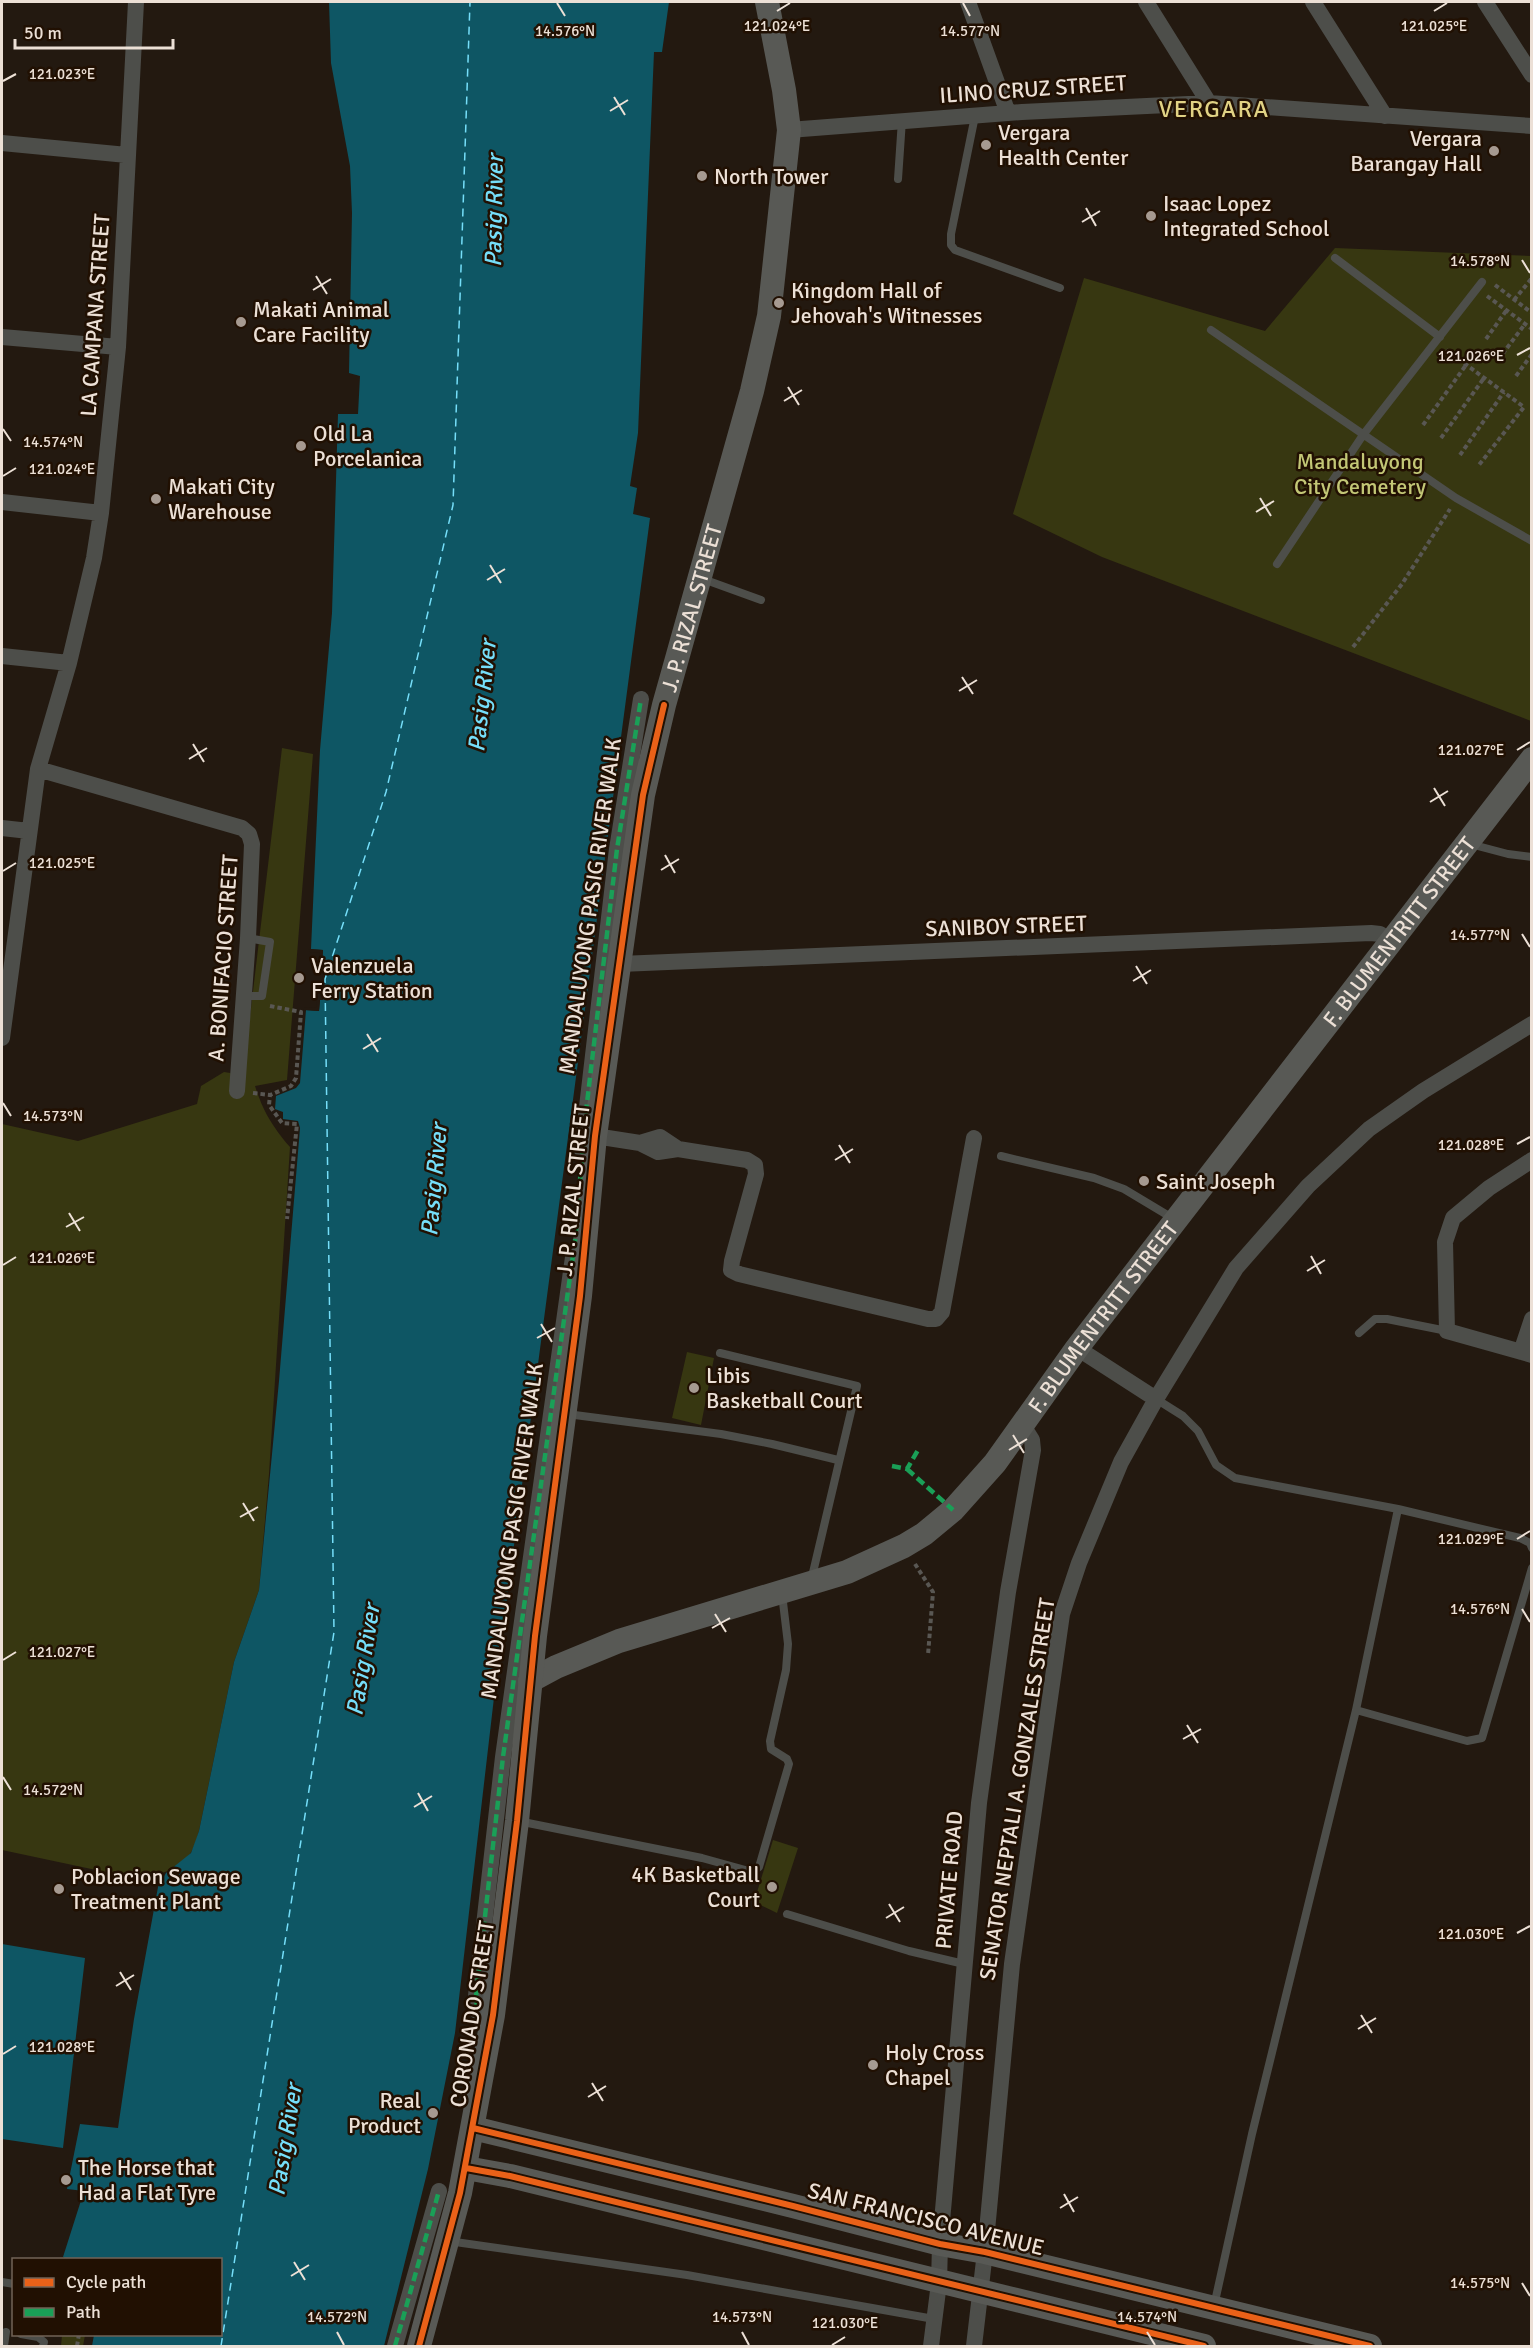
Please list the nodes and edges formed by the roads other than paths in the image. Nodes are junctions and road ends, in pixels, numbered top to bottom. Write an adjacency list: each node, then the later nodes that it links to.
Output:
1 (136, 2): 16 (street, LA CAMPANA STREET)
2 (767, 2): 14 (street, J. P. RIZAL STREET)
3 (968, 2): 9 (street)
4 (1146, 2): 8 (street)
5 (1313, 2): 11 (street)
6 (1485, 2): 7 (street)
7 (1532, 75)
8 (1209, 103): 9 (street, ILINO CRUZ STREET); 11 (street, ILINO CRUZ STREET)
9 (1008, 113): 10 (street, ILINO CRUZ STREET)
10 (975, 116): 12 (street, ILINO CRUZ STREET); 20 (lane)
11 (1385, 116): 13 (street, ILINO CRUZ STREET)
12 (902, 120): 14 (street, ILINO CRUZ STREET); 17 (lane)
13 (1532, 126)
14 (789, 130): 30 (street, J. P. RIZAL STREET)
15 (2, 143): 16 (street)
16 (127, 155): 24 (street, LA CAMPANA STREET)
17 (898, 179)
18 (1335, 258): 23 (lane)
19 (1482, 283): 23 (lane)
20 (1060, 288)
21 (1211, 330): 25 (lane)
22 (2, 337): 24 (street)
23 (1438, 340): 25 (lane)
24 (118, 347): 27 (street, LA CAMPANA STREET)
25 (1363, 435): 28 (lane); 29 (lane)
26 (2, 502): 27 (street)
27 (101, 513): 33 (street, LA CAMPANA STREET)
28 (1532, 541)
29 (1277, 564)
30 (699, 578): 31 (lane); 42 (street, J. P. RIZAL STREET)
31 (761, 600)
32 (2, 656): 33 (street)
33 (69, 663): 36 (street, LA CAMPANA STREET)
34 (641, 699): 72 (street, MANDALUYONG PASIG RIVER WALK)
35 (1532, 759): 39 (street, F. BLUMENTRITT STREET)
36 (38, 769): 38 (street, LA CAMPANA STREET); 46 (street, A. BONIFACIO STREET)
37 (2, 828): 38 (street)
38 (29, 831): 43 (street, LA CAMPANA STREET)
39 (1467, 843): 40 (lane); 41 (street, F. BLUMENTRITT STREET)
40 (1532, 857)
41 (1391, 940): 42 (street, SANIBOY STREET); 51 (street, F. BLUMENTRITT STREET)
42 (620, 964): 47 (street, J. P. RIZAL STREET)
43 (4, 1008): 45 (street, LA CAMPANA STREET)
44 (1532, 1024): 58 (street, SENATOR NEPTALI A. GONZALES STREET)
45 (2, 1038)
46 (237, 1091)
47 (595, 1136): 48 (street); 59 (street, J. P. RIZAL STREET)
48 (974, 1138)
49 (1001, 1156): 51 (lane)
50 (1532, 1160): 53 (street)
51 (1176, 1221): 55 (street, F. BLUMENTRITT STREET)
52 (1532, 1318): 57 (street)
53 (1447, 1331): 54 (lane); 57 (street)
54 (1359, 1333)
55 (1077, 1348): 58 (street); 60 (street, F. BLUMENTRITT STREET)
56 (720, 1353): 61 (lane)
57 (1526, 1353)
58 (1156, 1399): 62 (lane); 78 (street, SENATOR NEPTALI A. GONZALES STREET)
59 (564, 1413): 61 (lane); 67 (street, J. P. RIZAL STREET)
60 (1022, 1424): 65 (street, F. BLUMENTRITT STREET); 71 (street, PRIVATE ROAD)
61 (838, 1460): 65 (lane)
62 (1398, 1509): 63 (lane); 68 (lane)
63 (1532, 1548)
64 (1532, 1568): 68 (lane)
65 (810, 1584): 66 (street, F. BLUMENTRITT STREET)
66 (782, 1593): 67 (street, F. BLUMENTRITT STREET); 69 (lane)
67 (530, 1681): 69 (street, CORONADO STREET)
68 (1356, 1710): 81 (lane)
69 (517, 1821): 73 (street, CORONADO STREET)
70 (787, 1914): 71 (lane)
71 (964, 1964): 77 (street, PRIVATE ROAD)
72 (477, 2012)
73 (473, 2128): 74 (street, CORONADO STREET); 77 (street, SAN FRANCISCO AVENUE)
74 (466, 2168): 76 (street, CORONADO STREET); 79 (street)
75 (439, 2191): 87 (street)
76 (448, 2241): 82 (lane); 88 (street, CORONADO STREET)
77 (940, 2244): 78 (street, SAN FRANCISCO AVENUE); 79 (street, PRIVATE ROAD)
78 (985, 2252): 80 (street, SENATOR NEPTALI A. GONZALES STREET); 81 (street, SAN FRANCISCO AVENUE)
79 (939, 2283): 80 (street); 82 (street, PRIVATE ROAD)
80 (980, 2293): 90 (street, SENATOR NEPTALI A. GONZALES STREET); 91 (street)
81 (1214, 2308): 92 (street, SAN FRANCISCO AVENUE)
82 (934, 2319): 89 (street, PRIVATE ROAD)
83 (7, 2332): 85 (lane)
84 (32, 2336): 86 (lane)
85 (4, 2346)
86 (43, 2346)
87 (395, 2346)
88 (419, 2346)
89 (931, 2346)
90 (974, 2346)
91 (1204, 2346)
92 (1370, 2346)

